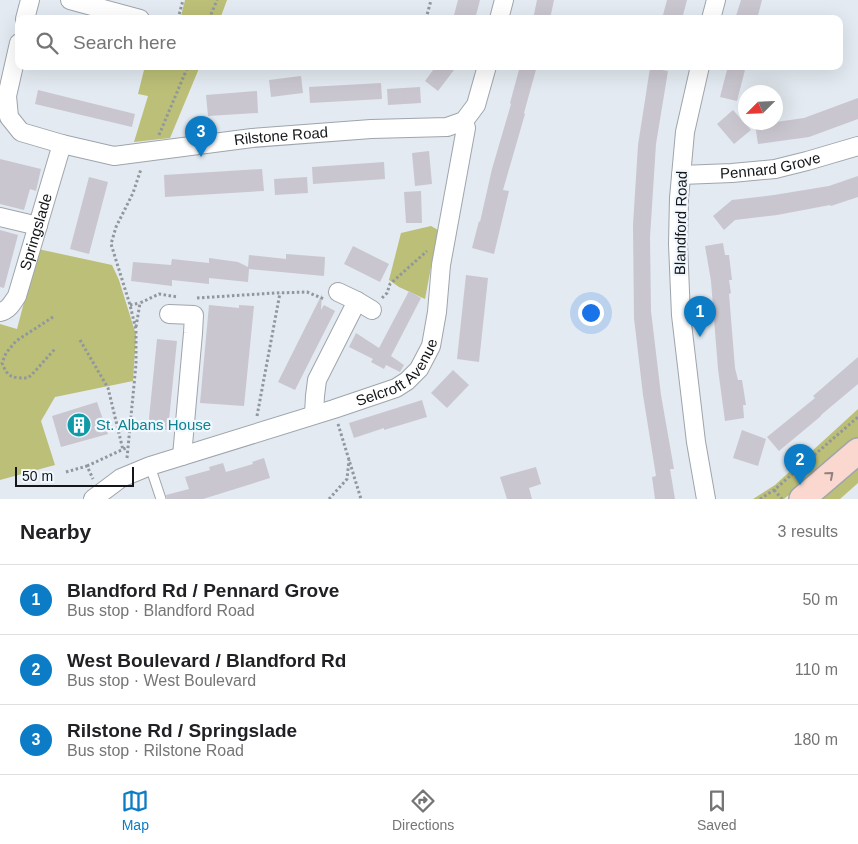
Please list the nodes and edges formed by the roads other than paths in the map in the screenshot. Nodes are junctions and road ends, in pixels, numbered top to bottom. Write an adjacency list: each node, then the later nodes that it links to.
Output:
1 (30, 0): 5 (street)
2 (70, 0): 6 (street)
3 (504, 0): 7 (street)
4 (716, 0): 8 (street)
5 (26, 15)
6 (125, 15)
7 (500, 15)
8 (712, 15)
9 (15, 60): 12 (street, Rilstone Road)
10 (485, 70): 13 (street)
11 (699, 70): 16 (street, Blandford Road)
12 (4, 118): 14 (street, Rilstone Road)
13 (464, 121): 14 (street, Rilstone Road); 24 (street, Selcroft Avenue)
14 (62, 144): 18 (street, Springslade)
15 (858, 146): 16 (street, Pennard Grove)
16 (681, 175): 30 (street, Blandford Road)
17 (0, 217): 18 (street)
18 (38, 226): 22 (street, Springslade)
19 (338, 292): 20 (street)
20 (357, 301): 21 (street); 24 (street)
21 (372, 310)
22 (0, 312)
23 (169, 314): 26 (street)
24 (314, 414): 26 (street, Selcroft Avenue)
25 (858, 451): 31 (main road, one-way to 25)
26 (182, 456): 27 (street, Selcroft Avenue)
27 (150, 466): 28 (street, Selcroft Avenue); 29 (lane)
28 (96, 496)
29 (161, 499)
30 (706, 499)
31 (802, 499)

